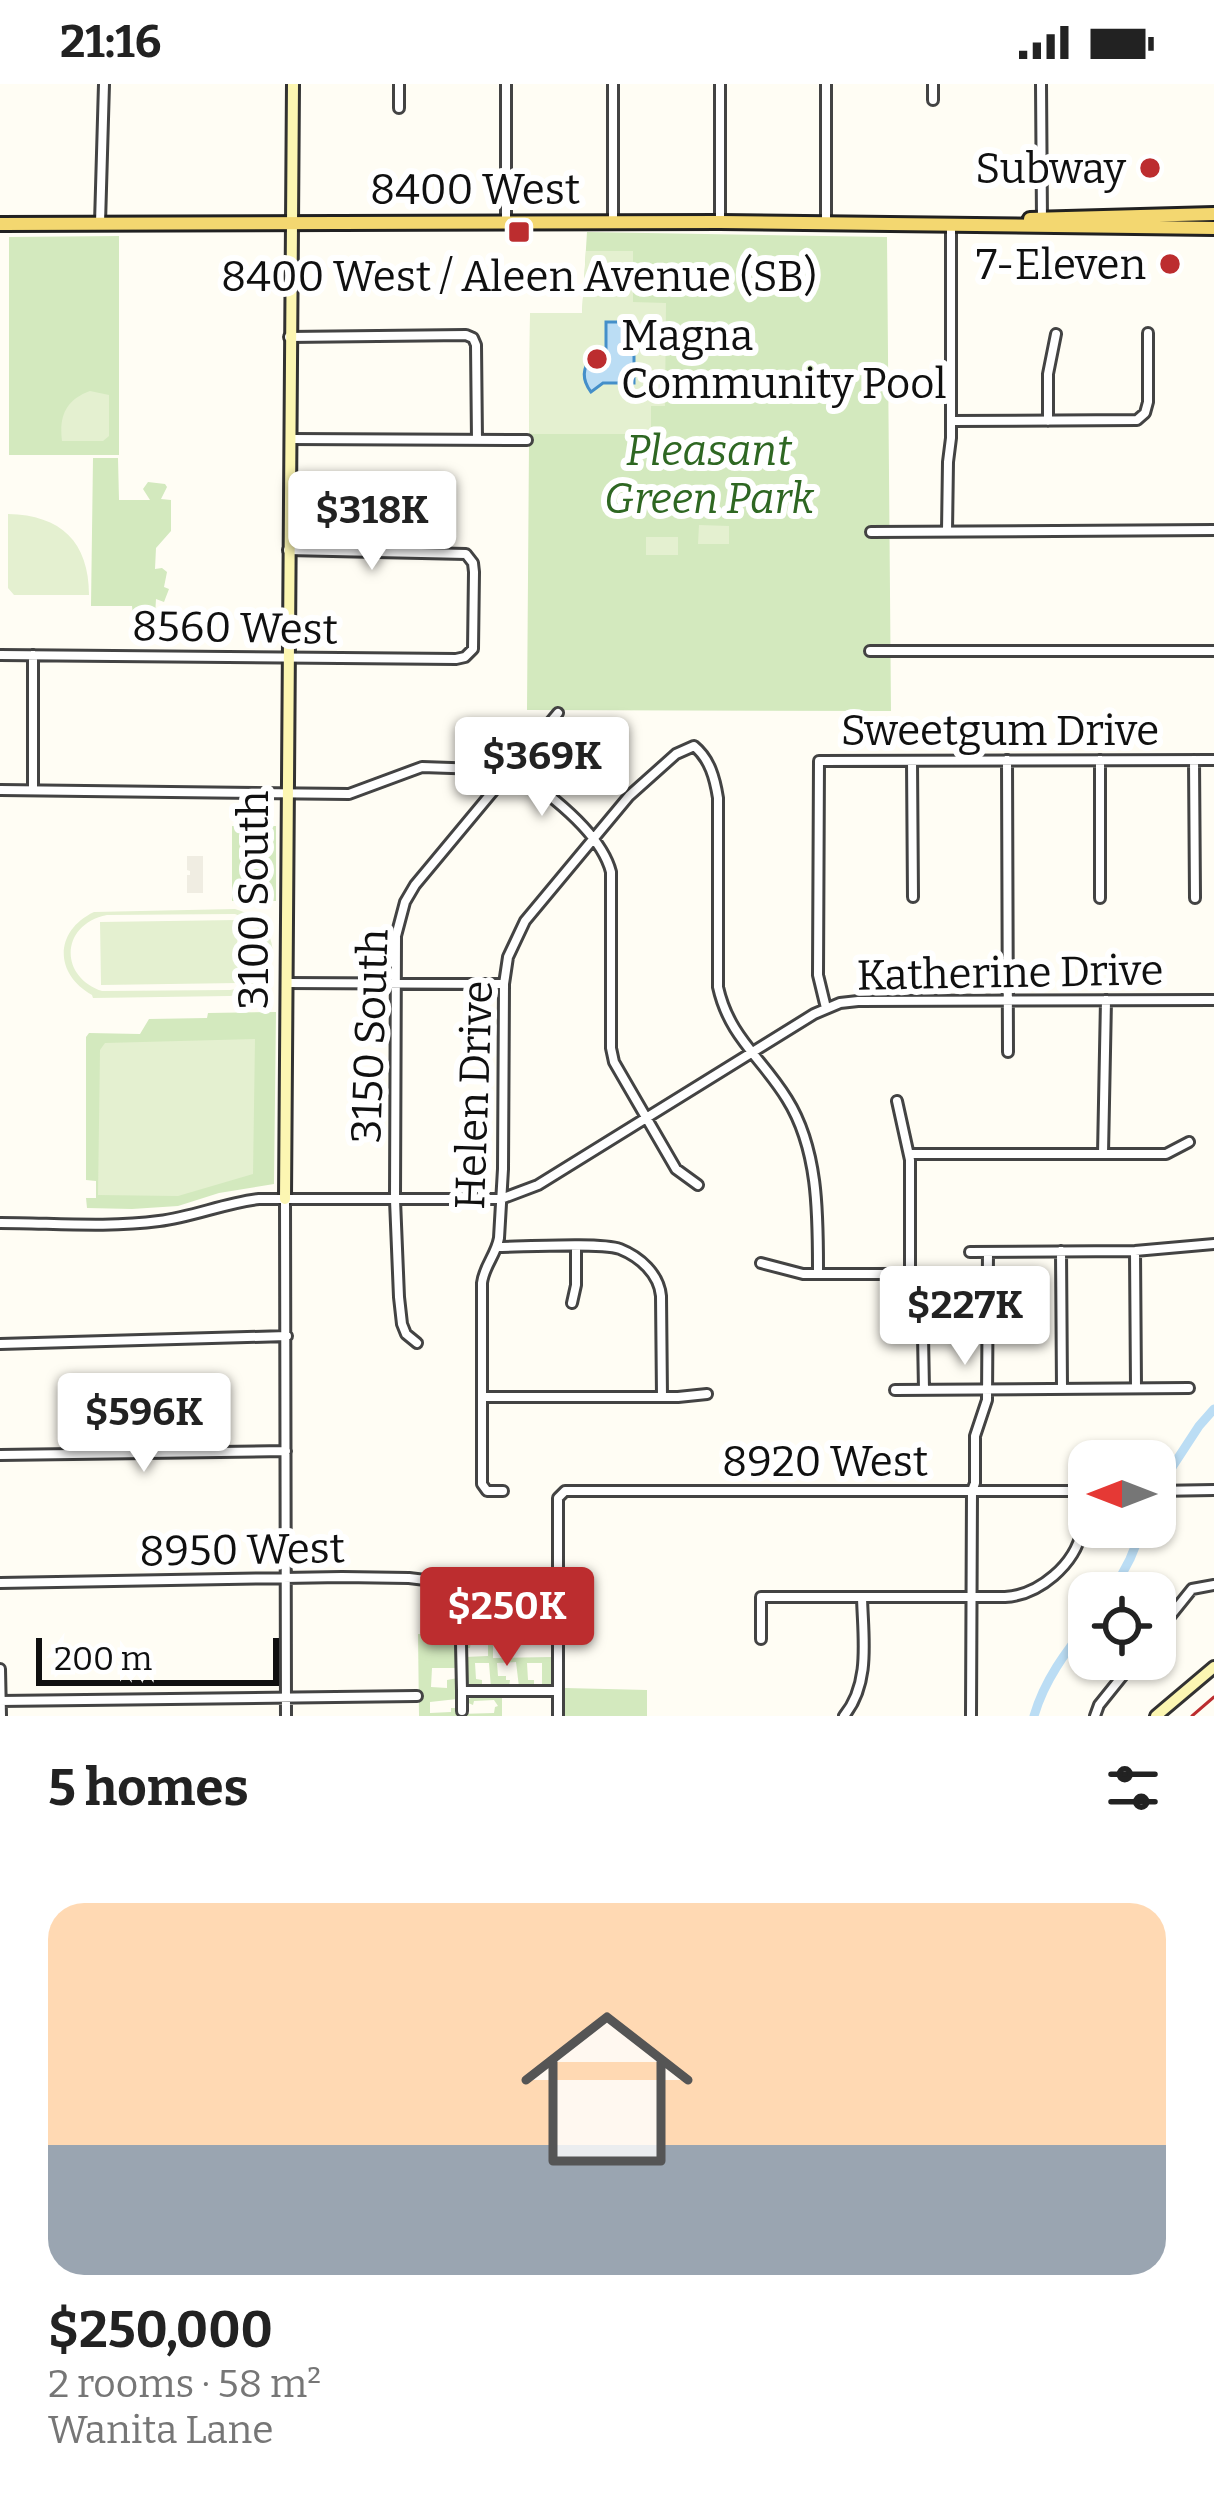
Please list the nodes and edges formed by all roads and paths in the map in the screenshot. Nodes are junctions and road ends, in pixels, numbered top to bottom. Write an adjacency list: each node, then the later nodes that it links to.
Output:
1 (104, 84): 21 (street)
2 (292, 84): 17 (street, 3100 South)
3 (399, 84): 11 (street)
4 (506, 84): 13 (street)
5 (614, 84): 14 (street)
6 (720, 84): 15 (street)
7 (826, 84): 18 (street)
8 (933, 84): 10 (street)
9 (1041, 84): 16 (street)
10 (933, 100)
11 (399, 108)
12 (1214, 214): 16 (main road, 8400 West)
13 (506, 222): 14 (main road, 8400 West); 17 (main road, 8400 West)
14 (613, 222): 15 (main road, 8400 West)
15 (720, 222): 18 (main road, 8400 West)
16 (1042, 222): 19 (main road, 8400 West); 22 (main road, 8400 West)
17 (292, 223): 21 (main road, 8400 West); 25 (street, 3100 South)
18 (826, 223): 19 (main road, 8400 West)
19 (951, 223): 26 (street)
20 (0, 224): 21 (main road, 8400 West)
21 (100, 225)
22 (1214, 228)
23 (1148, 333): 27 (street)
24 (1056, 334): 27 (street)
25 (289, 337): 28 (street, 3100 South); 29 (street)
26 (951, 421): 27 (street); 32 (street)
27 (1048, 421)
28 (288, 440): 29 (street); 34 (street, 3100 South)
29 (476, 440): 30 (street)
30 (527, 440)
31 (1214, 530): 32 (street)
32 (947, 531): 33 (street)
33 (871, 532)
34 (288, 550): 39 (street, 3100 South); 39 (street, 8560 West)
35 (870, 651): 36 (street)
36 (1214, 651)
37 (0, 655): 38 (street, 8560 West)
38 (33, 655): 39 (street, 8560 West); 48 (street)
39 (288, 658): 49 (street, 3100 South)
40 (558, 713): 46 (street, 3150 South)
41 (912, 760): 42 (street, Sweetgum Drive); 51 (street); 60 (street, Sweetgum Drive)
42 (1007, 760): 43 (street, Sweetgum Drive); 57 (street)
43 (1100, 760): 44 (street, Sweetgum Drive); 52 (street)
44 (1194, 760): 45 (street, Sweetgum Drive); 53 (street)
45 (1214, 760)
46 (510, 770): 49 (street); 50 (street); 55 (street, 3150 South)
47 (0, 790): 48 (street)
48 (33, 790): 49 (street)
49 (287, 791): 54 (street, 3100 South)
50 (595, 840): 56 (street, Helen Drive); 62 (street, Helen Drive); 64 (street)
51 (913, 897)
52 (1100, 898)
53 (1195, 898)
54 (286, 983): 55 (street); 69 (street, 3100 South)
55 (395, 983): 56 (street); 71 (street, 3150 South)
56 (503, 984): 70 (street, Helen Drive)
57 (1008, 1000): 58 (street, Katherine Drive); 60 (street, Katherine Drive); 61 (street)
58 (1106, 1000): 59 (street, Katherine Drive); 67 (street)
59 (1214, 1000)
60 (826, 1008): 62 (street, Katherine Drive)
61 (1008, 1052)
62 (750, 1054): 64 (street, Katherine Drive); 81 (street)
63 (897, 1101): 66 (street)
64 (646, 1118): 68 (street); 70 (street, Katherine Drive)
65 (1189, 1142): 67 (street)
66 (910, 1154): 67 (street); 82 (street)
67 (1103, 1154)
68 (698, 1185)
69 (285, 1199): 71 (street); 72 (street); 86 (street, 3100 South)
70 (501, 1199): 71 (street); 74 (street, Helen Drive)
71 (394, 1200): 87 (street, 3150 South)
72 (0, 1223)
73 (1214, 1244): 77 (street)
74 (497, 1247): 75 (street); 96 (street, Helen Drive)
75 (576, 1247): 83 (street); 97 (street)
76 (1061, 1251): 77 (street); 79 (street); 89 (street)
77 (1135, 1251): 90 (street)
78 (970, 1252): 79 (street)
79 (988, 1252): 92 (street)
80 (761, 1263): 81 (street)
81 (818, 1274): 82 (street)
82 (910, 1274): 84 (street)
83 (572, 1303)
84 (910, 1316)
85 (923, 1335): 94 (street)
86 (287, 1336): 88 (street); 98 (street, 3100 South)
87 (417, 1343)
88 (0, 1344)
89 (1062, 1388): 90 (street); 92 (street)
90 (1136, 1388): 91 (street)
91 (1189, 1388)
92 (987, 1389): 94 (street); 102 (street)
93 (895, 1390): 94 (street)
94 (923, 1390)
95 (706, 1394): 97 (street)
96 (482, 1397): 97 (street); 101 (street, Helen Drive)
97 (662, 1397)
98 (286, 1451): 99 (street); 106 (street, 3100 South)
99 (0, 1455)
100 (1214, 1490): 104 (street)
101 (503, 1491)
102 (972, 1491): 103 (street, 8920 West); 108 (street, 8920 West); 111 (street)
103 (1068, 1491)
104 (1176, 1491)
105 (1074, 1548): 111 (street)
106 (286, 1579): 107 (street, 8950 West); 108 (street, 8950 West); 120 (street, 3100 South)
107 (0, 1583)
108 (557, 1585): 119 (street)
109 (1214, 1585): 112 (street)
110 (862, 1597): 111 (street); 113 (street); 127 (street)
111 (972, 1597): 128 (street)
112 (1176, 1609)
113 (761, 1639)
114 (461, 1643): 118 (street)
115 (1214, 1667): 130 (street)
116 (0, 1669): 122 (street)
117 (1119, 1680): 129 (street)
118 (462, 1691): 119 (street); 123 (street)
119 (558, 1691): 126 (street)
120 (286, 1696): 121 (street); 122 (street); 125 (street, 3100 South)
121 (417, 1696)
122 (0, 1701): 124 (street)
123 (462, 1711)
124 (1, 1716)
125 (286, 1716)
126 (558, 1716)
127 (844, 1716)
128 (971, 1716)
129 (1095, 1716)
130 (1156, 1716)

